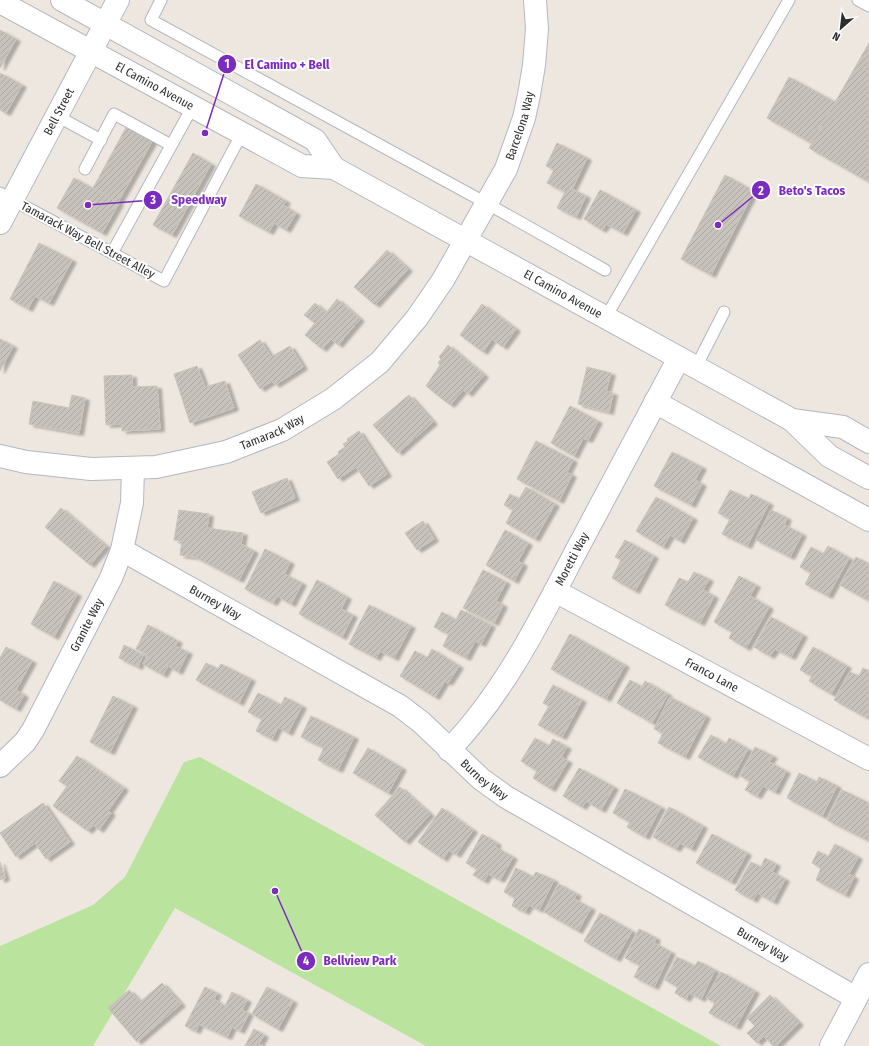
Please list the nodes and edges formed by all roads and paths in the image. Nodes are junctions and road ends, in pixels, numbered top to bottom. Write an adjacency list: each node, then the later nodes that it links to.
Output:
1 (62, 0): 9 (street, El Camino Avenue)
2 (118, 0): 9 (street, Bell Street)
3 (161, 0): 19 (lane)
4 (536, 0): 19 (street, Barcelona Way)
5 (789, 0): 25 (lane)
6 (858, 0): 8 (lane)
7 (0, 2): 10 (street, El Camino Avenue)
8 (869, 6)
9 (105, 24): 10 (street, Bell Street); 16 (street, El Camino Avenue)
10 (91, 51): 11 (street, El Camino Avenue); 12 (street, Bell Street)
11 (192, 106): 13 (street, El Camino Avenue); 15 (lane)
12 (57, 116): 14 (lane); 18 (street, Bell Street)
13 (242, 134): 16 (street, El Camino Avenue); 22 (lane, Tamarack Way Bell Street Alley)
14 (100, 140): 15 (lane); 17 (lane)
15 (171, 145): 22 (lane)
16 (334, 168): 21 (street, El Camino Avenue)
17 (85, 169)
18 (6, 196): 20 (street, Bell Street); 22 (lane, Tamarack Way Bell Street Alley)
19 (486, 203): 21 (street, Barcelona Way); 23 (lane)
20 (0, 223)
21 (465, 240): 25 (street, El Camino Avenue); 31 (street, Tamarack Way)
22 (112, 253)
23 (605, 270)
24 (724, 312): 26 (lane)
25 (606, 317): 26 (street, El Camino Avenue)
26 (687, 362): 27 (street, Moretti Way); 28 (street, El Camino Avenue)
27 (655, 402): 33 (street); 35 (street, Moretti Way)
28 (792, 420): 29 (street, El Camino Avenue); 32 (street, El Camino Avenue)
29 (869, 442)
30 (0, 456): 31 (street, Tamarack Way)
31 (133, 468): 34 (street, Granite Way)
32 (869, 478)
33 (869, 520)
34 (122, 550): 36 (street, Burney Way); 38 (street, Granite Way)
35 (555, 591): 36 (street, Moretti Way); 37 (street, Franco Lane)
36 (449, 750): 40 (street, Burney Way)
37 (869, 759)
38 (0, 766)
39 (869, 974): 40 (street)
40 (856, 998): 41 (street)
41 (831, 1046)

